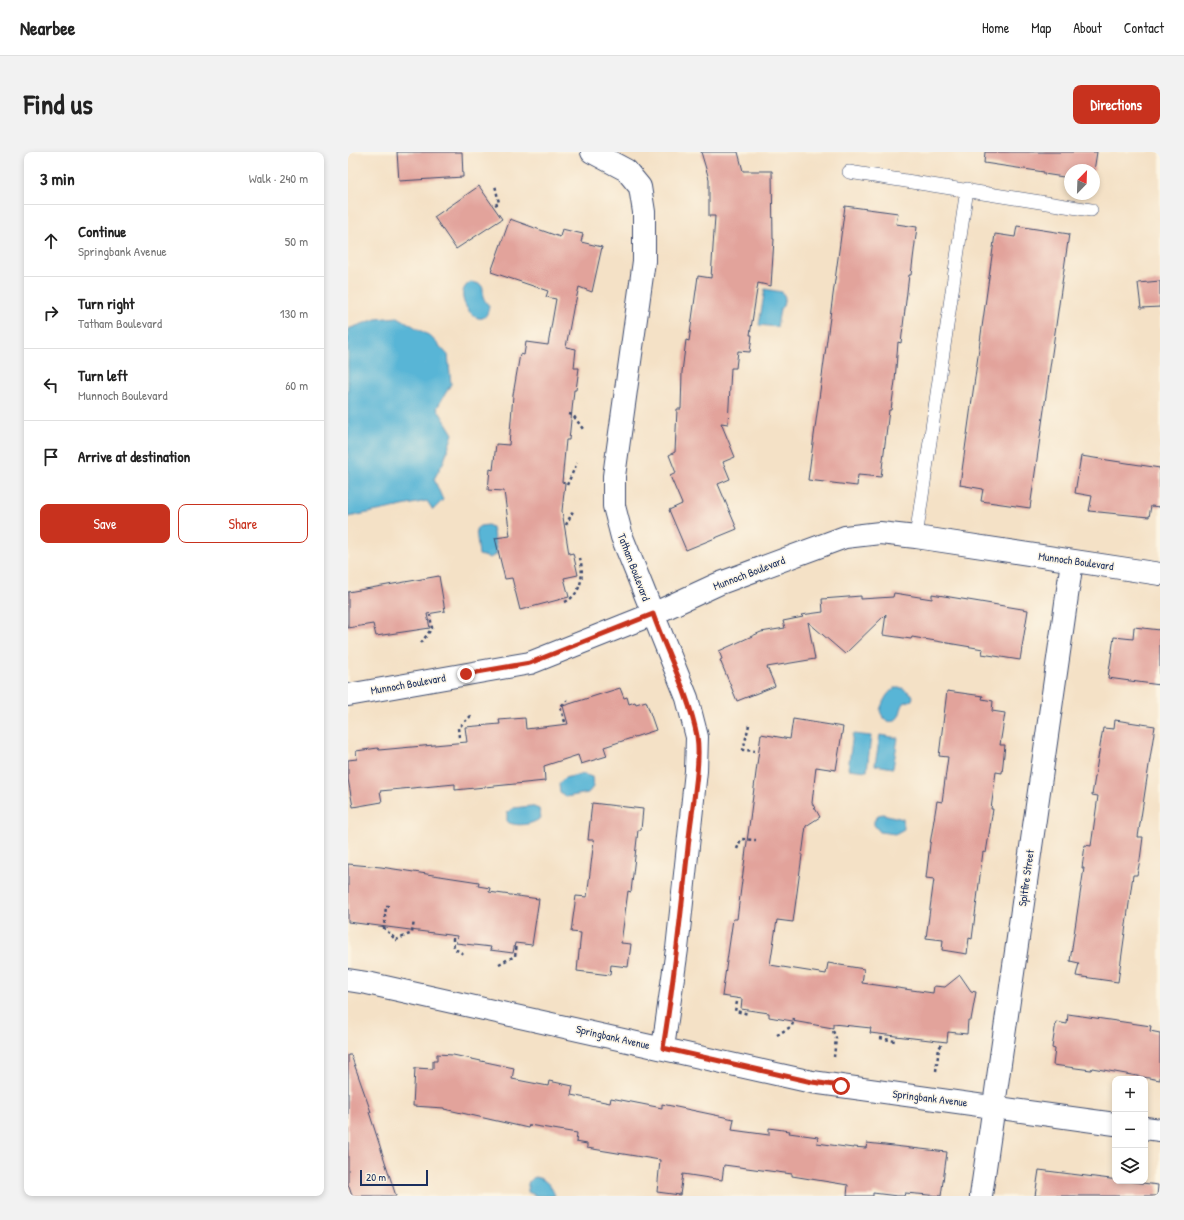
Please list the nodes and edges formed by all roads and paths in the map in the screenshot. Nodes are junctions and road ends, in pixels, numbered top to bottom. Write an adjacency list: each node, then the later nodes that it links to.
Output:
1 (592, 152): 18 (street, Tatham Boulevard)
2 (849, 172): 4 (lane)
3 (495, 185): 5 (path)
4 (967, 189): 6 (lane); 13 (lane)
5 (495, 205)
6 (1091, 210)
7 (569, 414): 8 (path)
8 (583, 429)
9 (577, 463): 10 (path)
10 (567, 485)
11 (574, 509): 12 (path)
12 (566, 525)
13 (916, 537): 15 (street, Munnoch Boulevard); 18 (street, Munnoch Boulevard)
14 (580, 558): 17 (path)
15 (1072, 561): 16 (street, Munnoch Boulevard); 48 (street, Spitfire Street)
16 (1160, 574)
17 (565, 602)
18 (653, 614): 21 (street, Munnoch Boulevard); 45 (street, Tatham Boulevard)
19 (430, 615): 20 (path)
20 (421, 644)
21 (348, 695)
22 (569, 699): 24 (path)
23 (473, 714): 26 (path)
24 (564, 722)
25 (749, 725): 27 (path)
26 (459, 737)
27 (755, 751)
28 (756, 840): 29 (path)
29 (737, 849)
30 (389, 906): 31 (path)
31 (414, 921)
32 (453, 938): 34 (path)
33 (517, 944): 35 (path)
34 (465, 955)
35 (499, 964)
36 (348, 980): 45 (street, Springbank Avenue)
37 (737, 1002): 38 (path)
38 (749, 1014)
39 (794, 1018): 41 (path)
40 (833, 1031): 46 (path)
41 (777, 1035)
42 (880, 1038): 43 (path)
43 (895, 1041)
44 (944, 1043): 47 (path)
45 (663, 1048): 48 (street, Springbank Avenue)
46 (834, 1058)
47 (936, 1071)
48 (995, 1106): 49 (street, Springbank Avenue); 52 (street, Spitfire Street)
49 (1112, 1124)
50 (1148, 1128): 51 (street)
51 (1160, 1130)
52 (981, 1196)

